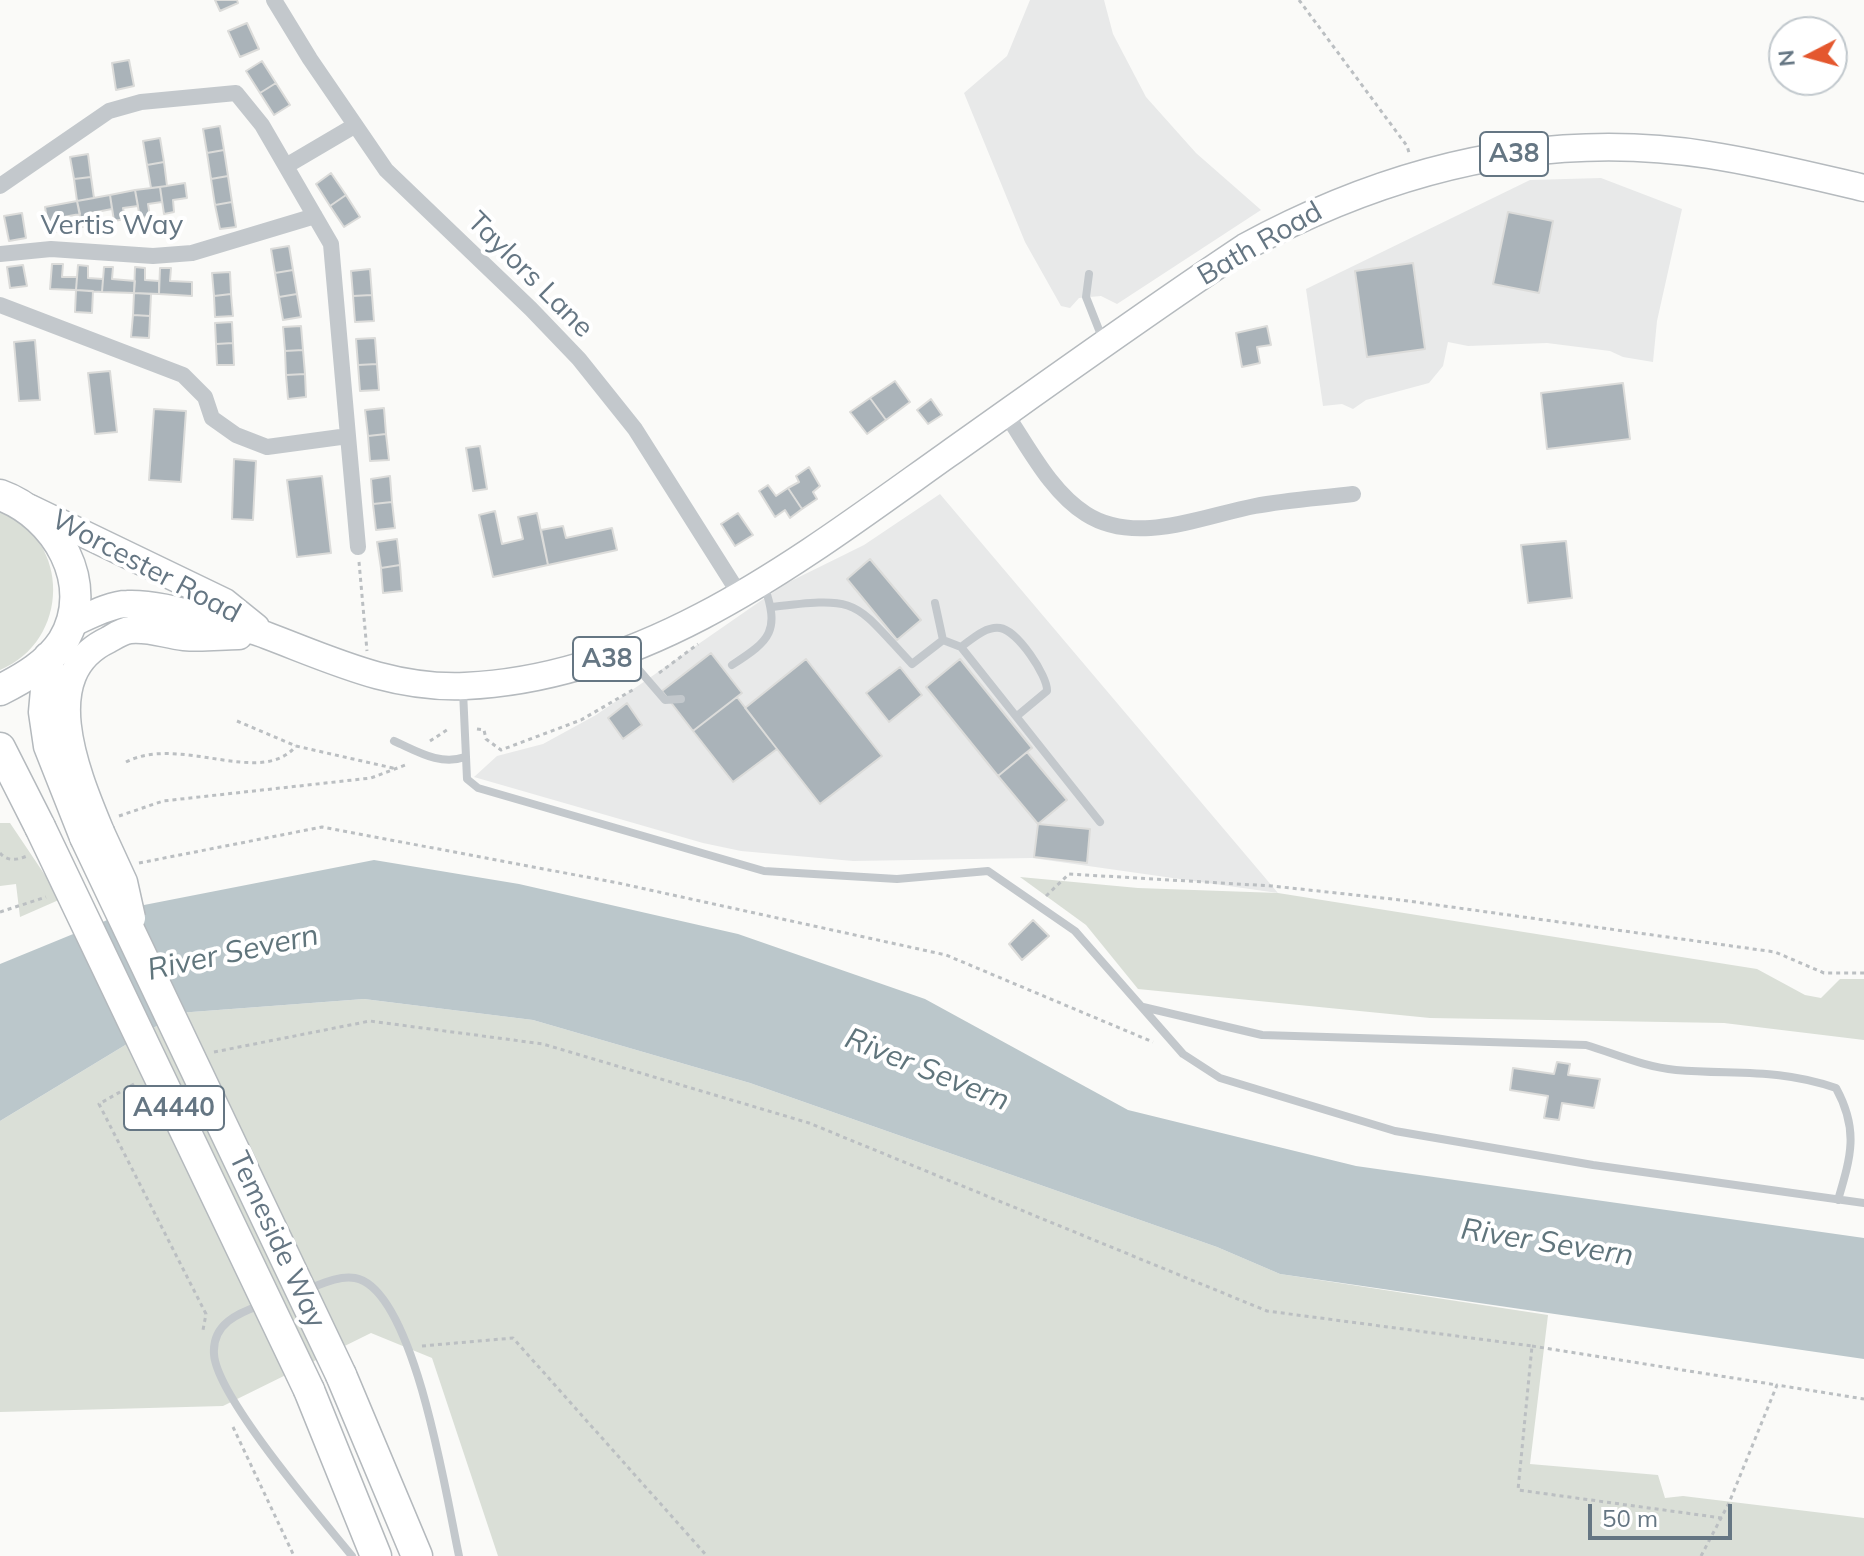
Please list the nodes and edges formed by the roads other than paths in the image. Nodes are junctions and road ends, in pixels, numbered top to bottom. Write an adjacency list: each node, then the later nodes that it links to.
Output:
1 (274, 0): 2 (street, Taylors Lane)
2 (354, 126): 3 (street); 16 (street, Taylors Lane)
3 (286, 166): 4 (street); 6 (street)
4 (0, 186)
5 (1864, 188): 10 (main road, Bath Road / A38)
6 (315, 216): 7 (street, Vertis Way); 12 (street)
7 (0, 254)
8 (1089, 274): 10 (lane)
9 (0, 305): 12 (street)
10 (1104, 344): 11 (main road, Bath Road / A38)
11 (1006, 414): 13 (street); 16 (main road, Bath Road / A38)
12 (348, 436): 15 (street)
13 (1353, 494)
14 (11, 500): 19 (highway); 20 (main road, Worcester Road / A38)
15 (358, 547)
16 (751, 588): 18 (lane); 23 (main road, Worcester Road / A38)
17 (935, 603): 21 (lane)
18 (772, 607): 21 (lane); 25 (lane)
19 (71, 624): 20 (main road, Worcester Road / A38); 24 (highway)
20 (267, 635): 26 (main road, Worcester Road / A38); 35 (main road)
21 (943, 640): 22 (lane)
22 (961, 647): 29 (lane); 29 (lane)
23 (623, 652): 26 (main road, Worcester Road / A38); 28 (lane)
24 (49, 657): 27 (highway); 35 (highway, Temeside Way / A4440)
25 (732, 665)
26 (463, 686): 32 (lane)
27 (0, 690)
28 (681, 699)
29 (1017, 716): 34 (lane)
30 (394, 741): 32 (lane)
31 (0, 748): 33 (highway, Temeside Way / A4440)
32 (465, 757): 36 (lane)
33 (8, 777): 42 (highway, Temeside Way / A4440, bridge)
34 (1100, 822)
35 (93, 834): 43 (highway, Temeside Way / A4440, bridge)
36 (1141, 1007): 37 (lane); 37 (lane)
37 (1838, 1200): 38 (lane)
38 (1864, 1203)
39 (290, 1295): 44 (lane)
40 (276, 1300): 41 (lane)
41 (352, 1556)
42 (376, 1556)
43 (417, 1556)
44 (459, 1556)

